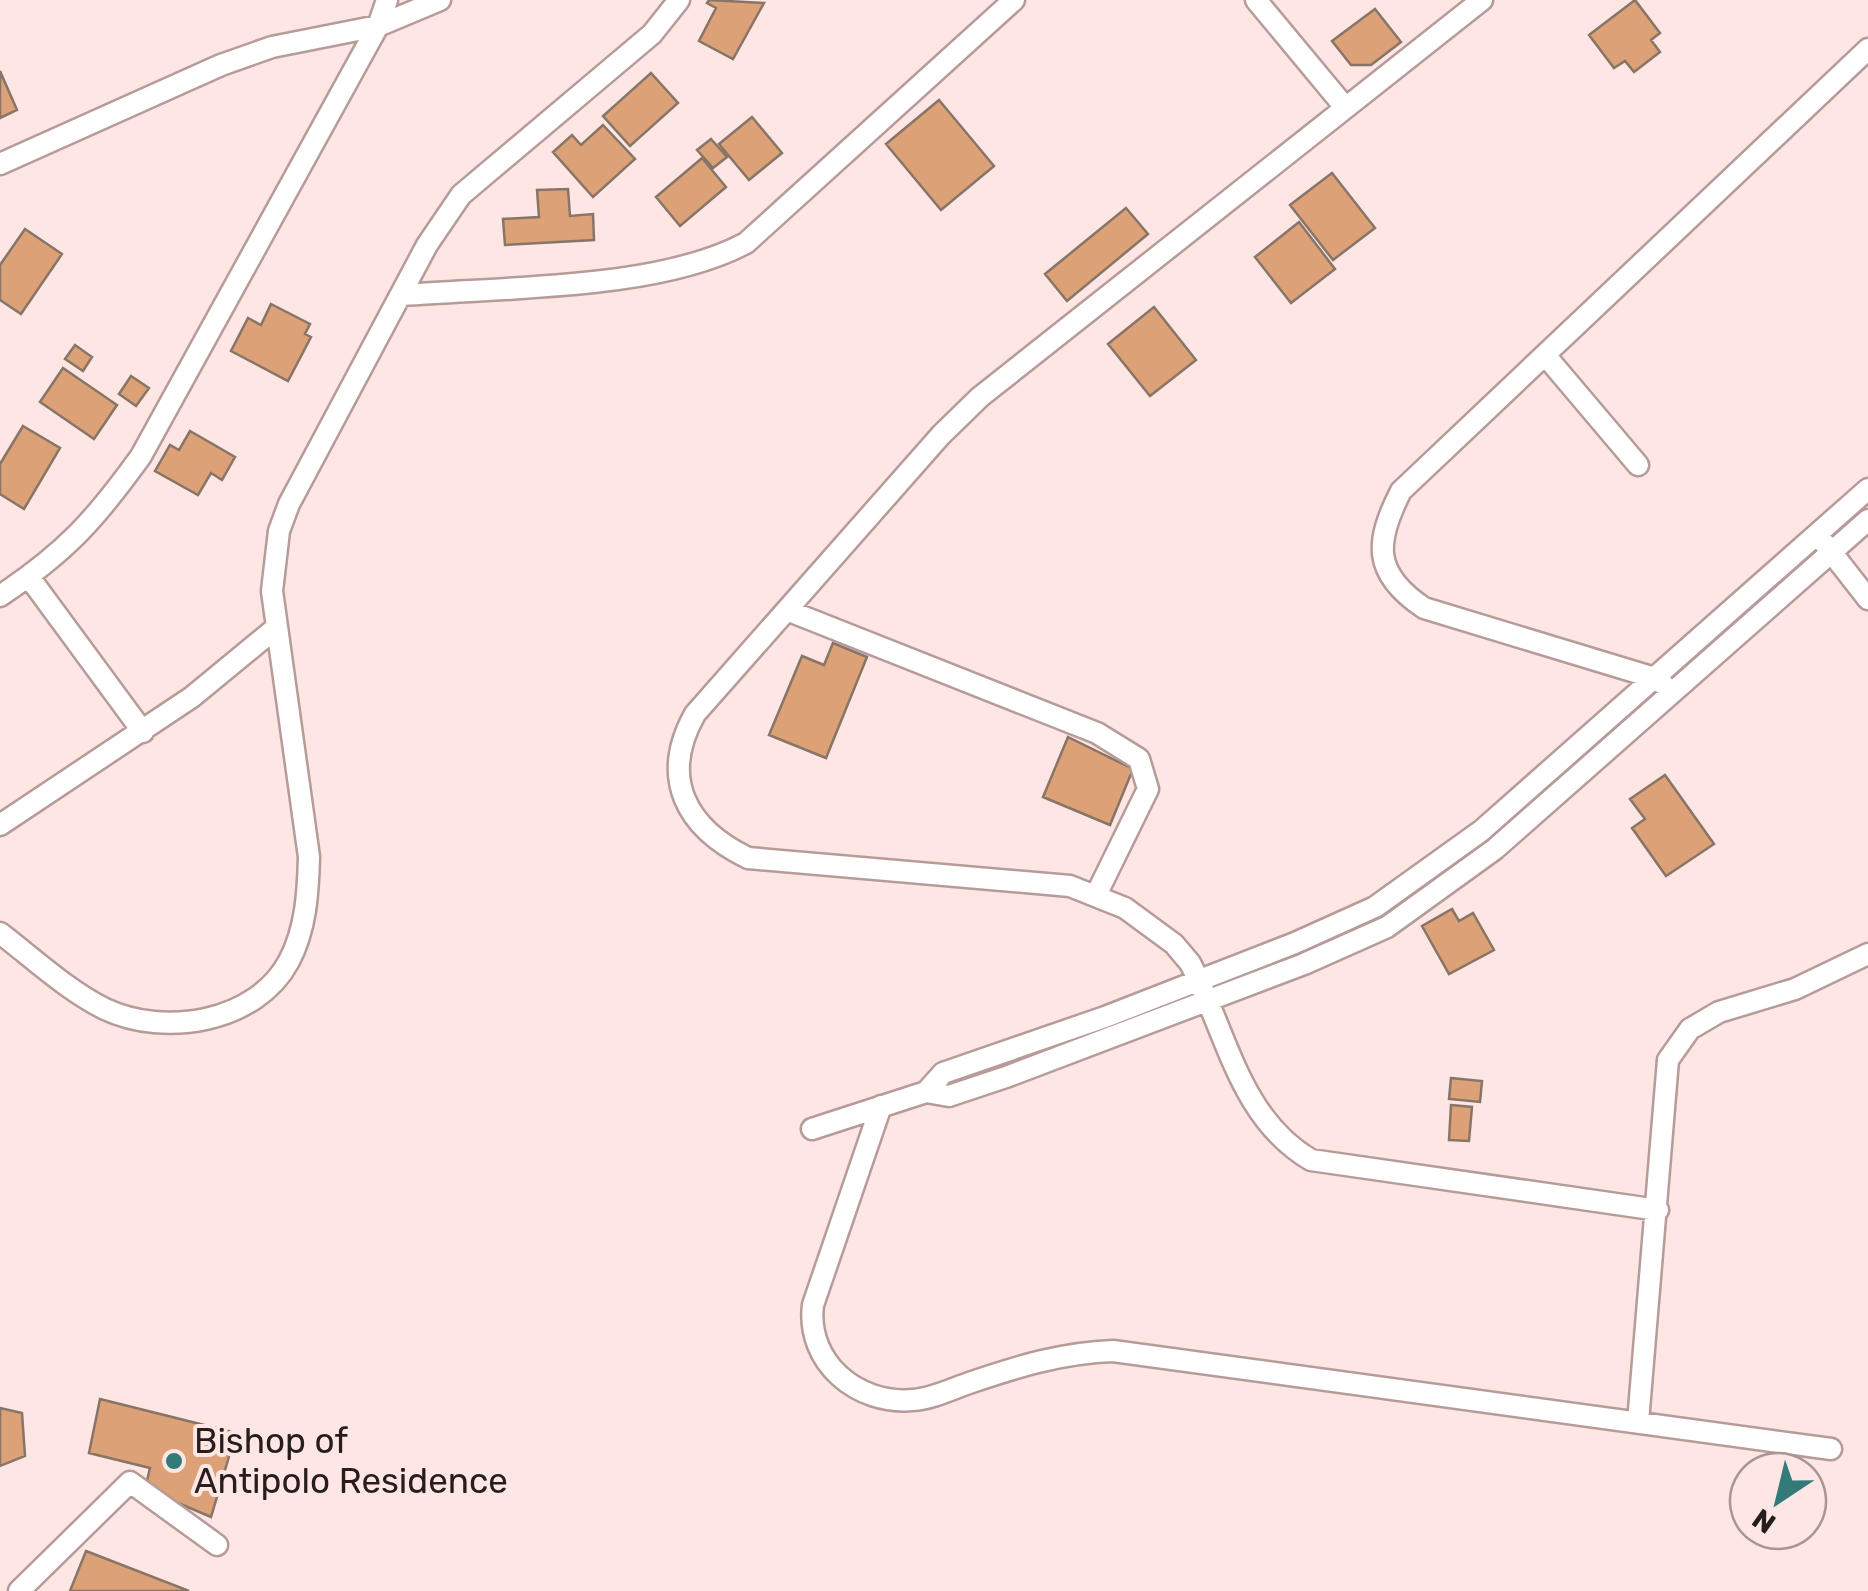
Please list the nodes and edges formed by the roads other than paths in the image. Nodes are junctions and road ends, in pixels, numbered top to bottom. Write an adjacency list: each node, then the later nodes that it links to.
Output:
1 (388, 0): 7 (street)
2 (440, 0): 7 (street)
3 (679, 0): 11 (street)
4 (1014, 0): 11 (street)
5 (1256, 0): 9 (street)
6 (1482, 0): 9 (street)
7 (378, 26): 10 (street); 18 (street)
8 (1868, 50): 12 (street)
9 (1344, 106): 21 (street)
10 (0, 164)
11 (403, 296): 22 (street)
12 (1545, 355): 13 (street); 23 (street)
13 (1638, 465)
14 (1868, 489): 16 (street)
15 (1868, 520): 17 (street)
16 (1817, 535): 17 (street); 23 (street)
17 (1832, 553): 20 (street); 24 (street)
18 (28, 577): 19 (street); 25 (street)
19 (0, 596)
20 (1868, 600)
21 (789, 611): 27 (street); 27 (street)
22 (277, 627): 25 (street); 28 (street)
23 (1658, 679): 24 (street); 30 (street)
24 (1673, 696): 31 (street)
25 (142, 732): 26 (street)
26 (0, 826)
27 (1097, 893): 30 (street)
28 (0, 933)
29 (1868, 954): 35 (street)
30 (1199, 980): 31 (street); 32 (street)
31 (1210, 1001): 32 (street); 35 (street)
32 (926, 1092): 33 (street)
33 (881, 1106): 34 (street); 36 (street)
34 (812, 1129)
35 (1658, 1210): 36 (street)
36 (1638, 1422): 37 (street)
37 (1831, 1450)
38 (217, 1545): 39 (street)
39 (18, 1591)

